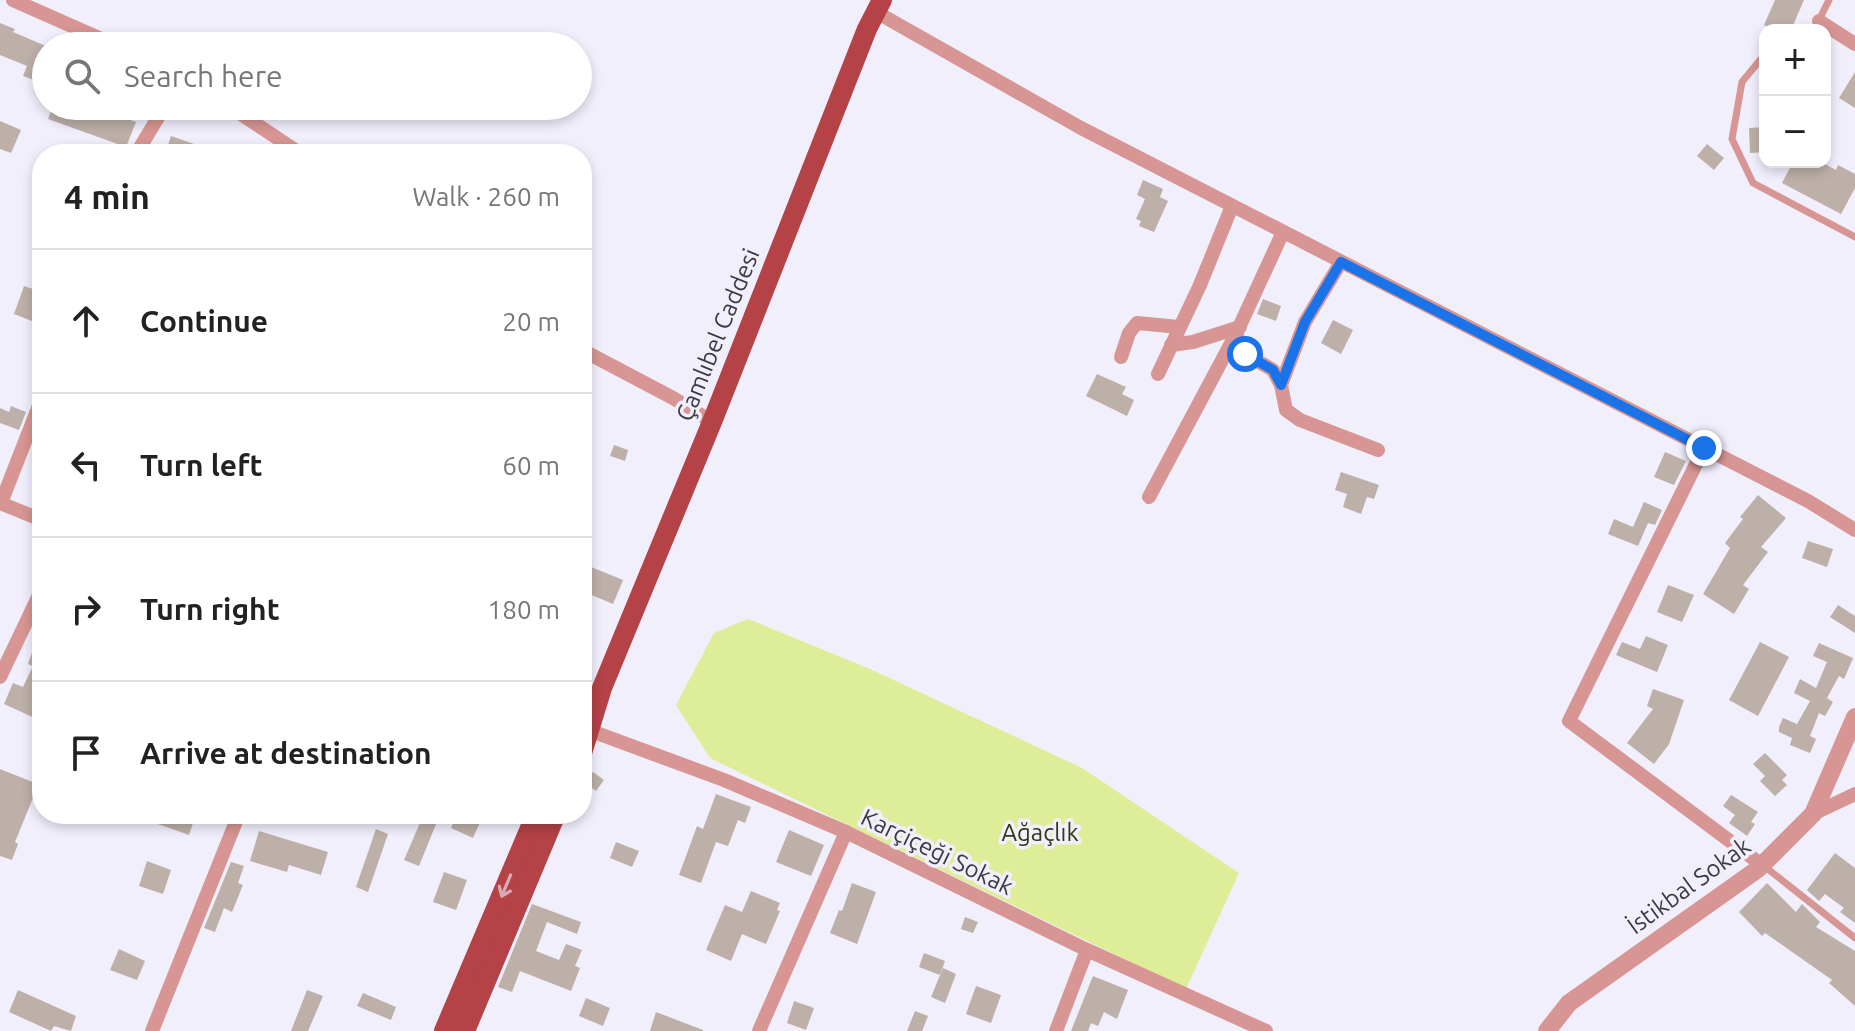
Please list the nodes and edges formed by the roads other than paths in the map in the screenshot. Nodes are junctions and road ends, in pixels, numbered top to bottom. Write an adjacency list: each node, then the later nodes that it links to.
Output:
1 (13, 0): 5 (street)
2 (1829, 0): 4 (lane)
3 (879, 6): 13 (street); 24 (main road, Çamlıbel Caddesi)
4 (1818, 24)
5 (85, 32)
6 (1831, 33): 7 (street)
7 (1855, 44)
8 (1759, 61): 15 (lane)
9 (157, 120): 11 (street)
10 (250, 120): 12 (street)
11 (142, 144)
12 (286, 144)
13 (1232, 206): 14 (street); 17 (street)
14 (1283, 232): 16 (street); 18 (street)
15 (1855, 237)
16 (1341, 262): 23 (street); 26 (street)
17 (1179, 327): 19 (street); 21 (street)
18 (1238, 331): 19 (street); 23 (street); 28 (street)
19 (1171, 345): 22 (street)
20 (592, 355): 24 (street)
21 (1121, 357)
22 (1158, 374)
23 (1281, 385): 27 (street)
24 (712, 422): 34 (main road, Çamlıbel Caddesi)
25 (32, 424): 29 (street)
26 (1704, 448): 31 (street); 43 (street)
27 (1378, 450)
28 (1149, 497)
29 (1, 503): 30 (street)
30 (32, 516)
31 (1855, 530)
32 (32, 610): 33 (street)
33 (0, 677)
34 (592, 710)
35 (1855, 717): 38 (street, İstikbal Sokak)
36 (592, 728): 42 (street, Karçiçeği Sokak)
37 (1854, 793): 38 (street)
38 (1813, 814): 43 (street, İstikbal Sokak)
39 (235, 824): 46 (street)
40 (532, 824): 47 (main road, one-way to 47)
41 (552, 824): 48 (main road)
42 (846, 832): 45 (street, Karçiçeği Sokak); 49 (street)
43 (1762, 865): 44 (lane); 52 (street, İstikbal Sokak)
44 (1855, 938)
45 (1087, 950): 50 (street); 51 (street, Karçiçeği Sokak)
46 (152, 1031)
47 (444, 1031)
48 (465, 1031)
49 (759, 1031)
50 (1056, 1031)
51 (1266, 1031)
52 (1547, 1031)

